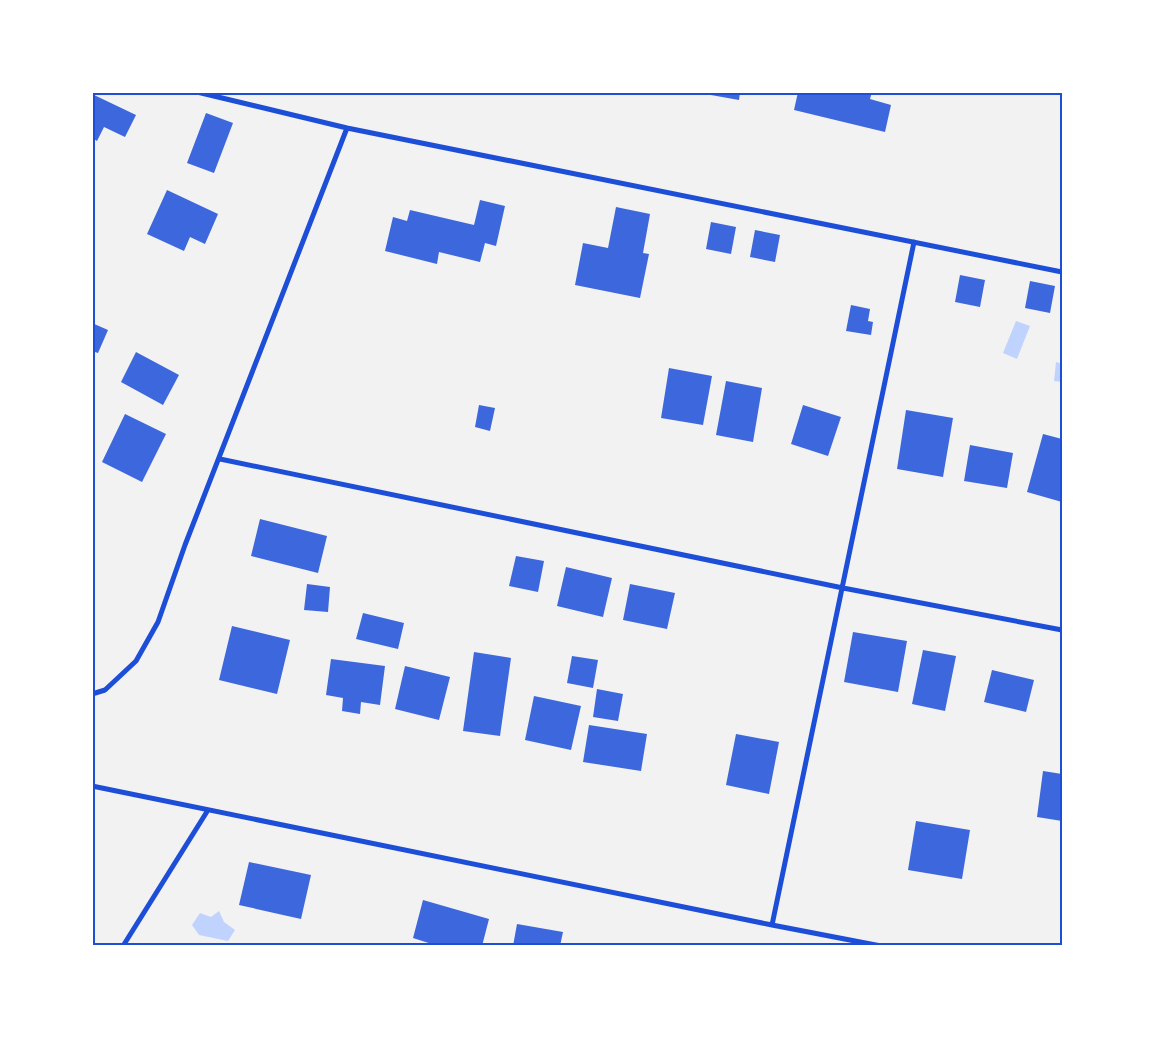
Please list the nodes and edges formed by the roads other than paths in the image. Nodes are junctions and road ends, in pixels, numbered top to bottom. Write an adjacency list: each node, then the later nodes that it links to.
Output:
1 (198, 92): 2 (street)
2 (347, 128): 3 (street); 5 (street)
3 (914, 242): 4 (street); 6 (street)
4 (1062, 272)
5 (220, 460): 6 (street); 8 (street)
6 (843, 588): 7 (street); 11 (street)
7 (1062, 630)
8 (92, 694)
9 (92, 786): 10 (street)
10 (208, 810): 11 (street); 12 (street)
11 (772, 925): 13 (street)
12 (123, 946)
13 (881, 946)

